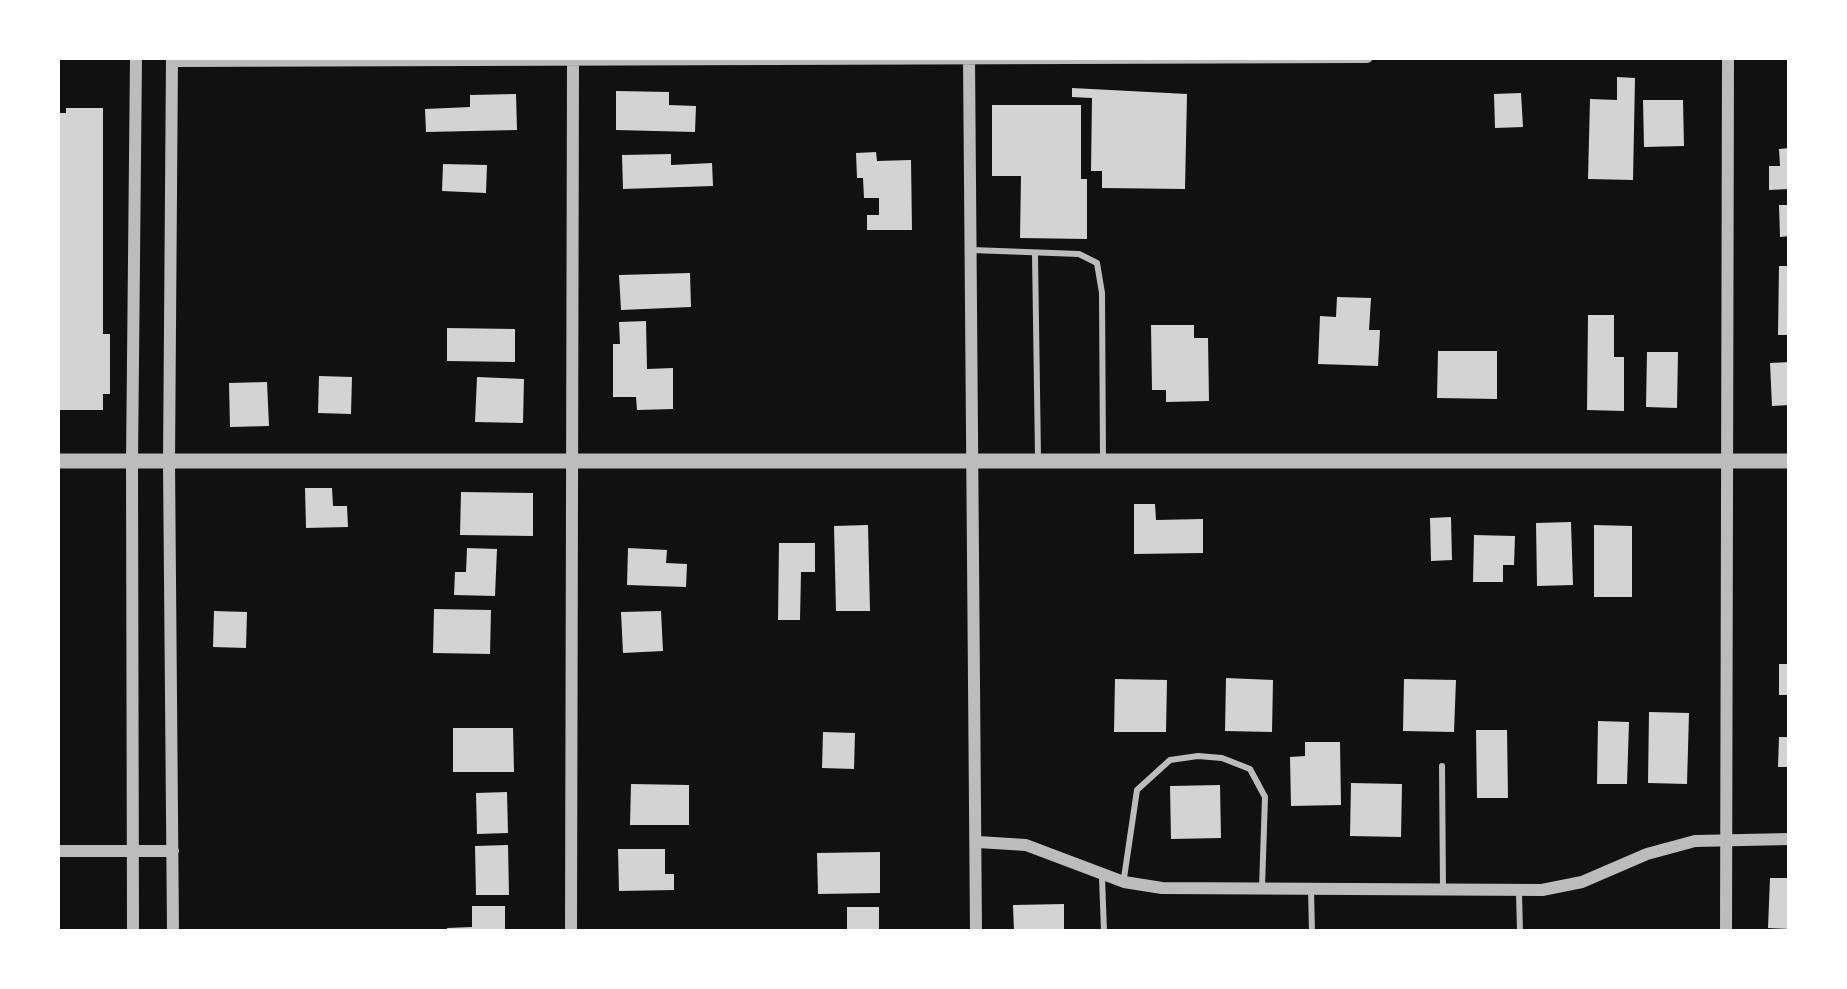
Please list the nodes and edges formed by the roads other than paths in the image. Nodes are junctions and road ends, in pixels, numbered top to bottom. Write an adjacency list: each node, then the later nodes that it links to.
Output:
1 (136, 57): 15 (street)
2 (1367, 57): 5 (street)
3 (1728, 57): 17 (street)
4 (594, 58): 5 (street); 7 (street)
5 (970, 58): 8 (street)
6 (172, 59): 7 (street); 16 (street)
7 (573, 60): 10 (street)
8 (972, 250): 9 (lane); 11 (street)
9 (1035, 254): 12 (lane); 13 (lane)
10 (574, 460): 11 (street); 16 (street); 34 (street)
11 (974, 460): 12 (street); 22 (street)
12 (1038, 460): 13 (street)
13 (1103, 460): 17 (street)
14 (57, 461): 15 (street)
15 (132, 461): 16 (street); 24 (street)
16 (169, 461): 25 (street)
17 (1728, 461): 18 (street); 20 (street)
18 (1790, 461)
19 (1442, 766): 30 (lane)
20 (1726, 838): 21 (street); 31 (street); 39 (street)
21 (1790, 839)
22 (978, 842): 26 (street); 35 (street)
23 (57, 851): 24 (street)
24 (132, 851): 25 (street); 32 (street)
25 (173, 851): 33 (street)
26 (1102, 873): 27 (street); 36 (lane)
27 (1124, 882): 28 (street); 28 (lane)
28 (1262, 889): 29 (street)
29 (1311, 889): 30 (street); 37 (lane)
30 (1443, 889): 31 (street)
31 (1519, 890): 38 (lane)
32 (134, 932)
33 (173, 932)
34 (571, 932)
35 (976, 932)
36 (1104, 932)
37 (1312, 932)
38 (1520, 932)
39 (1726, 932)

